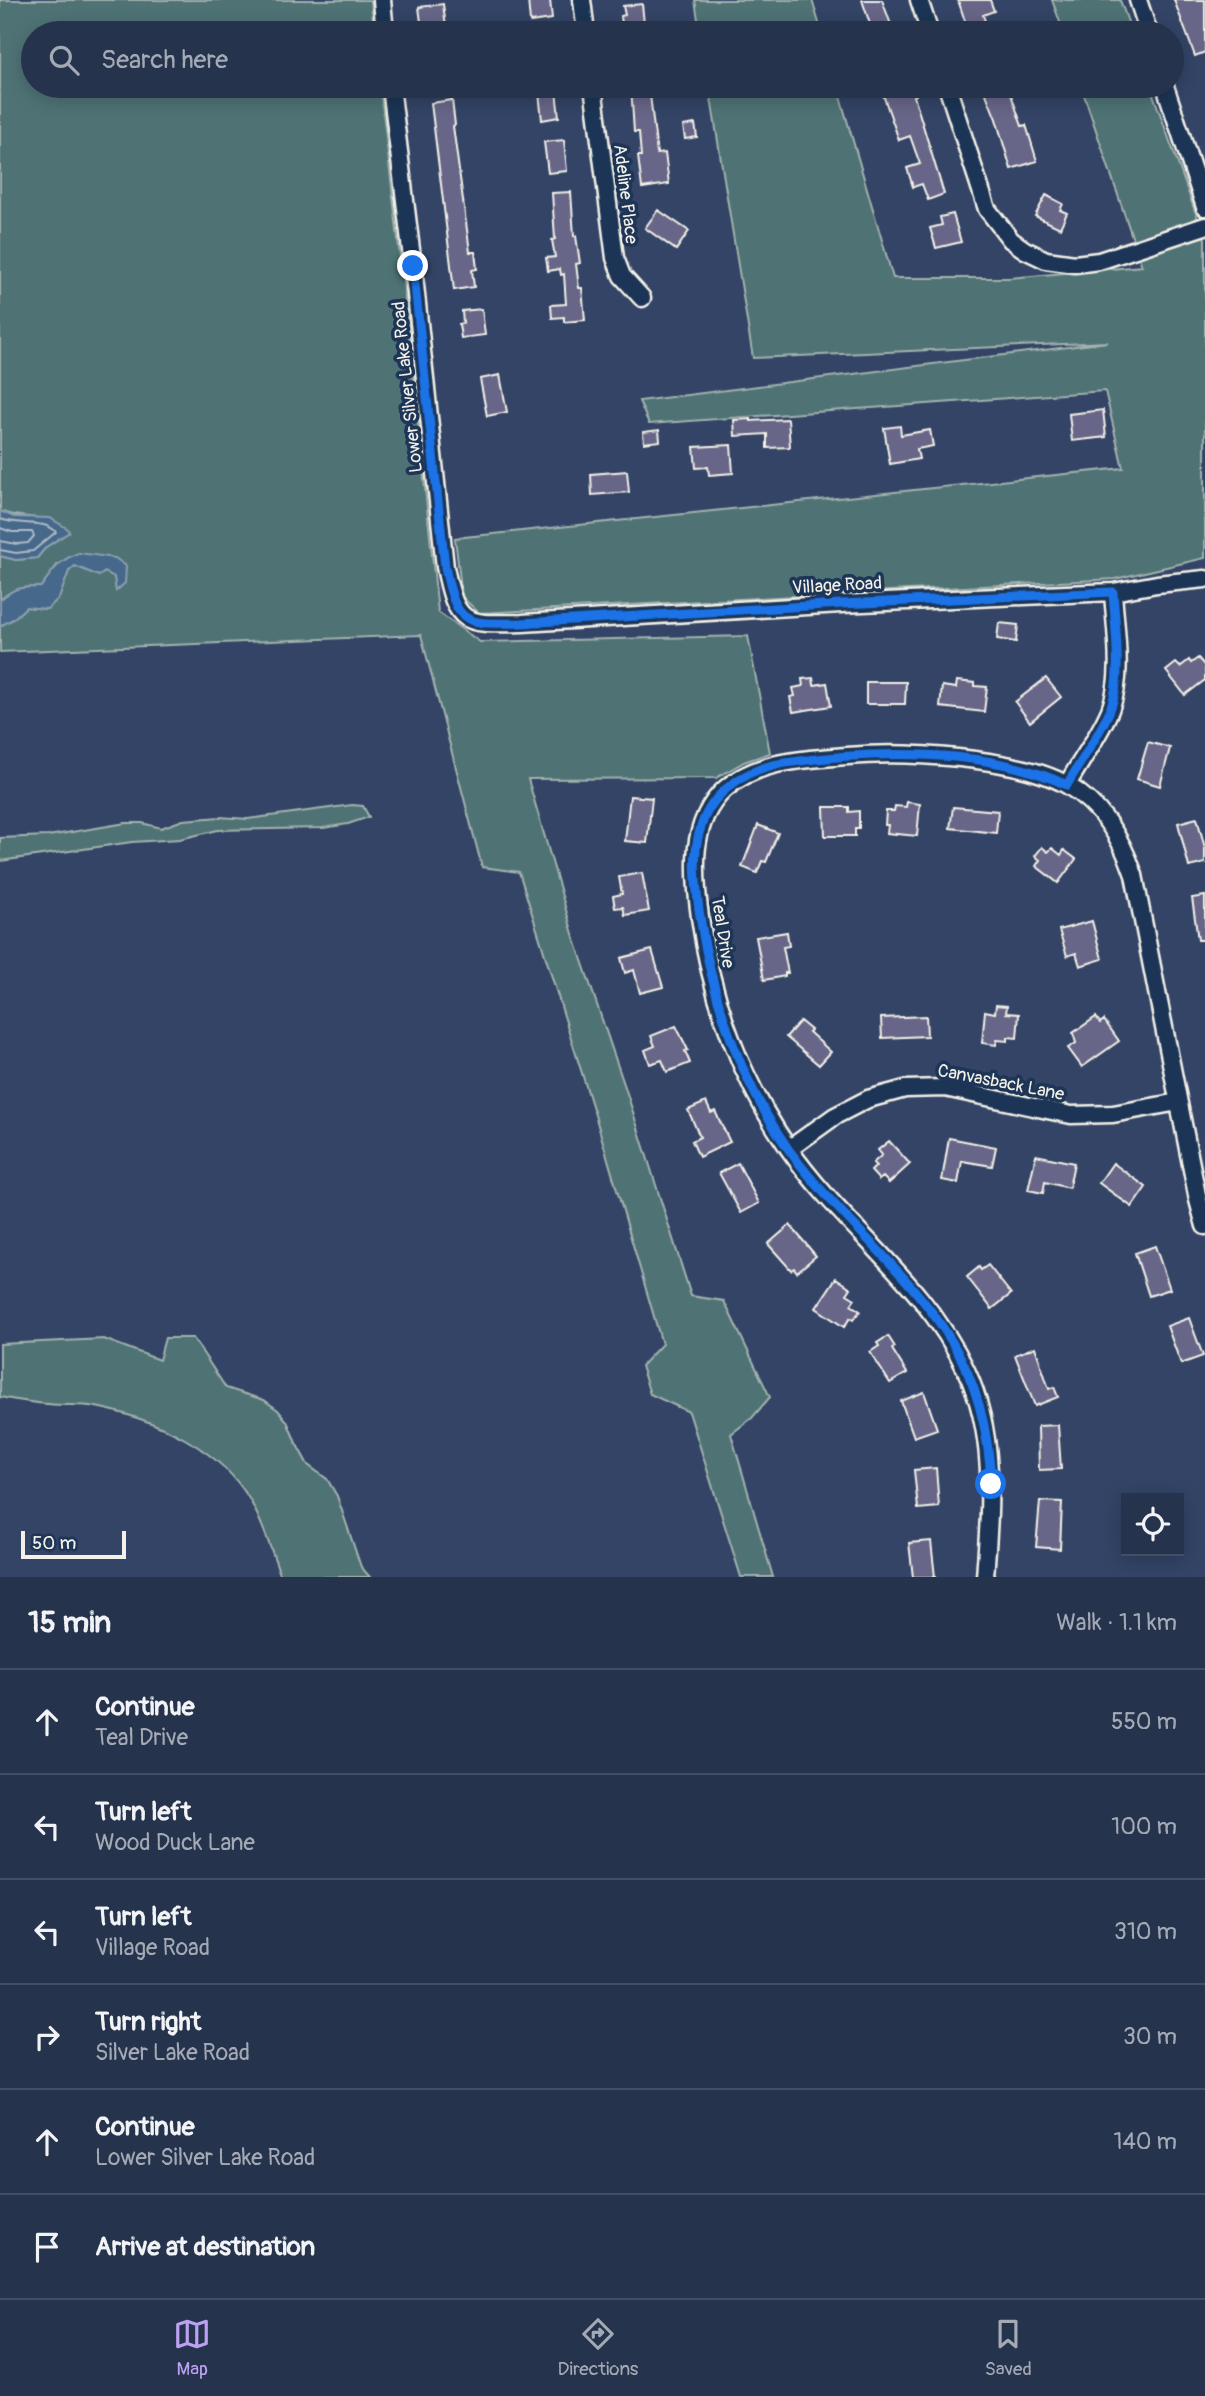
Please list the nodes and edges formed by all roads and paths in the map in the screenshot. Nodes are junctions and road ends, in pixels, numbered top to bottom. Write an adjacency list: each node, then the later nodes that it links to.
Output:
1 (382, 0): 5 (street)
2 (582, 0): 6 (street)
3 (919, 0): 7 (street)
4 (1138, 0): 8 (street)
5 (384, 21)
6 (585, 21)
7 (926, 21)
8 (1145, 21)
9 (392, 98): 18 (street, Lower Silver Lake Road)
10 (595, 98): 15 (street, Adeline Place)
11 (951, 98): 14 (street)
12 (1170, 98): 13 (street)
13 (1205, 207)
14 (1205, 226)
15 (642, 298)
16 (1205, 579): 17 (street, Village Road)
17 (1113, 592): 18 (street, Village Road); 19 (street)
18 (471, 622)
19 (1067, 785): 20 (street, Teal Drive); 21 (street, Teal Drive)
20 (1178, 1102): 21 (street, Canvasback Lane); 22 (street, Teal Drive)
21 (789, 1149): 23 (street, Teal Drive)
22 (1205, 1226)
23 (985, 1577)

